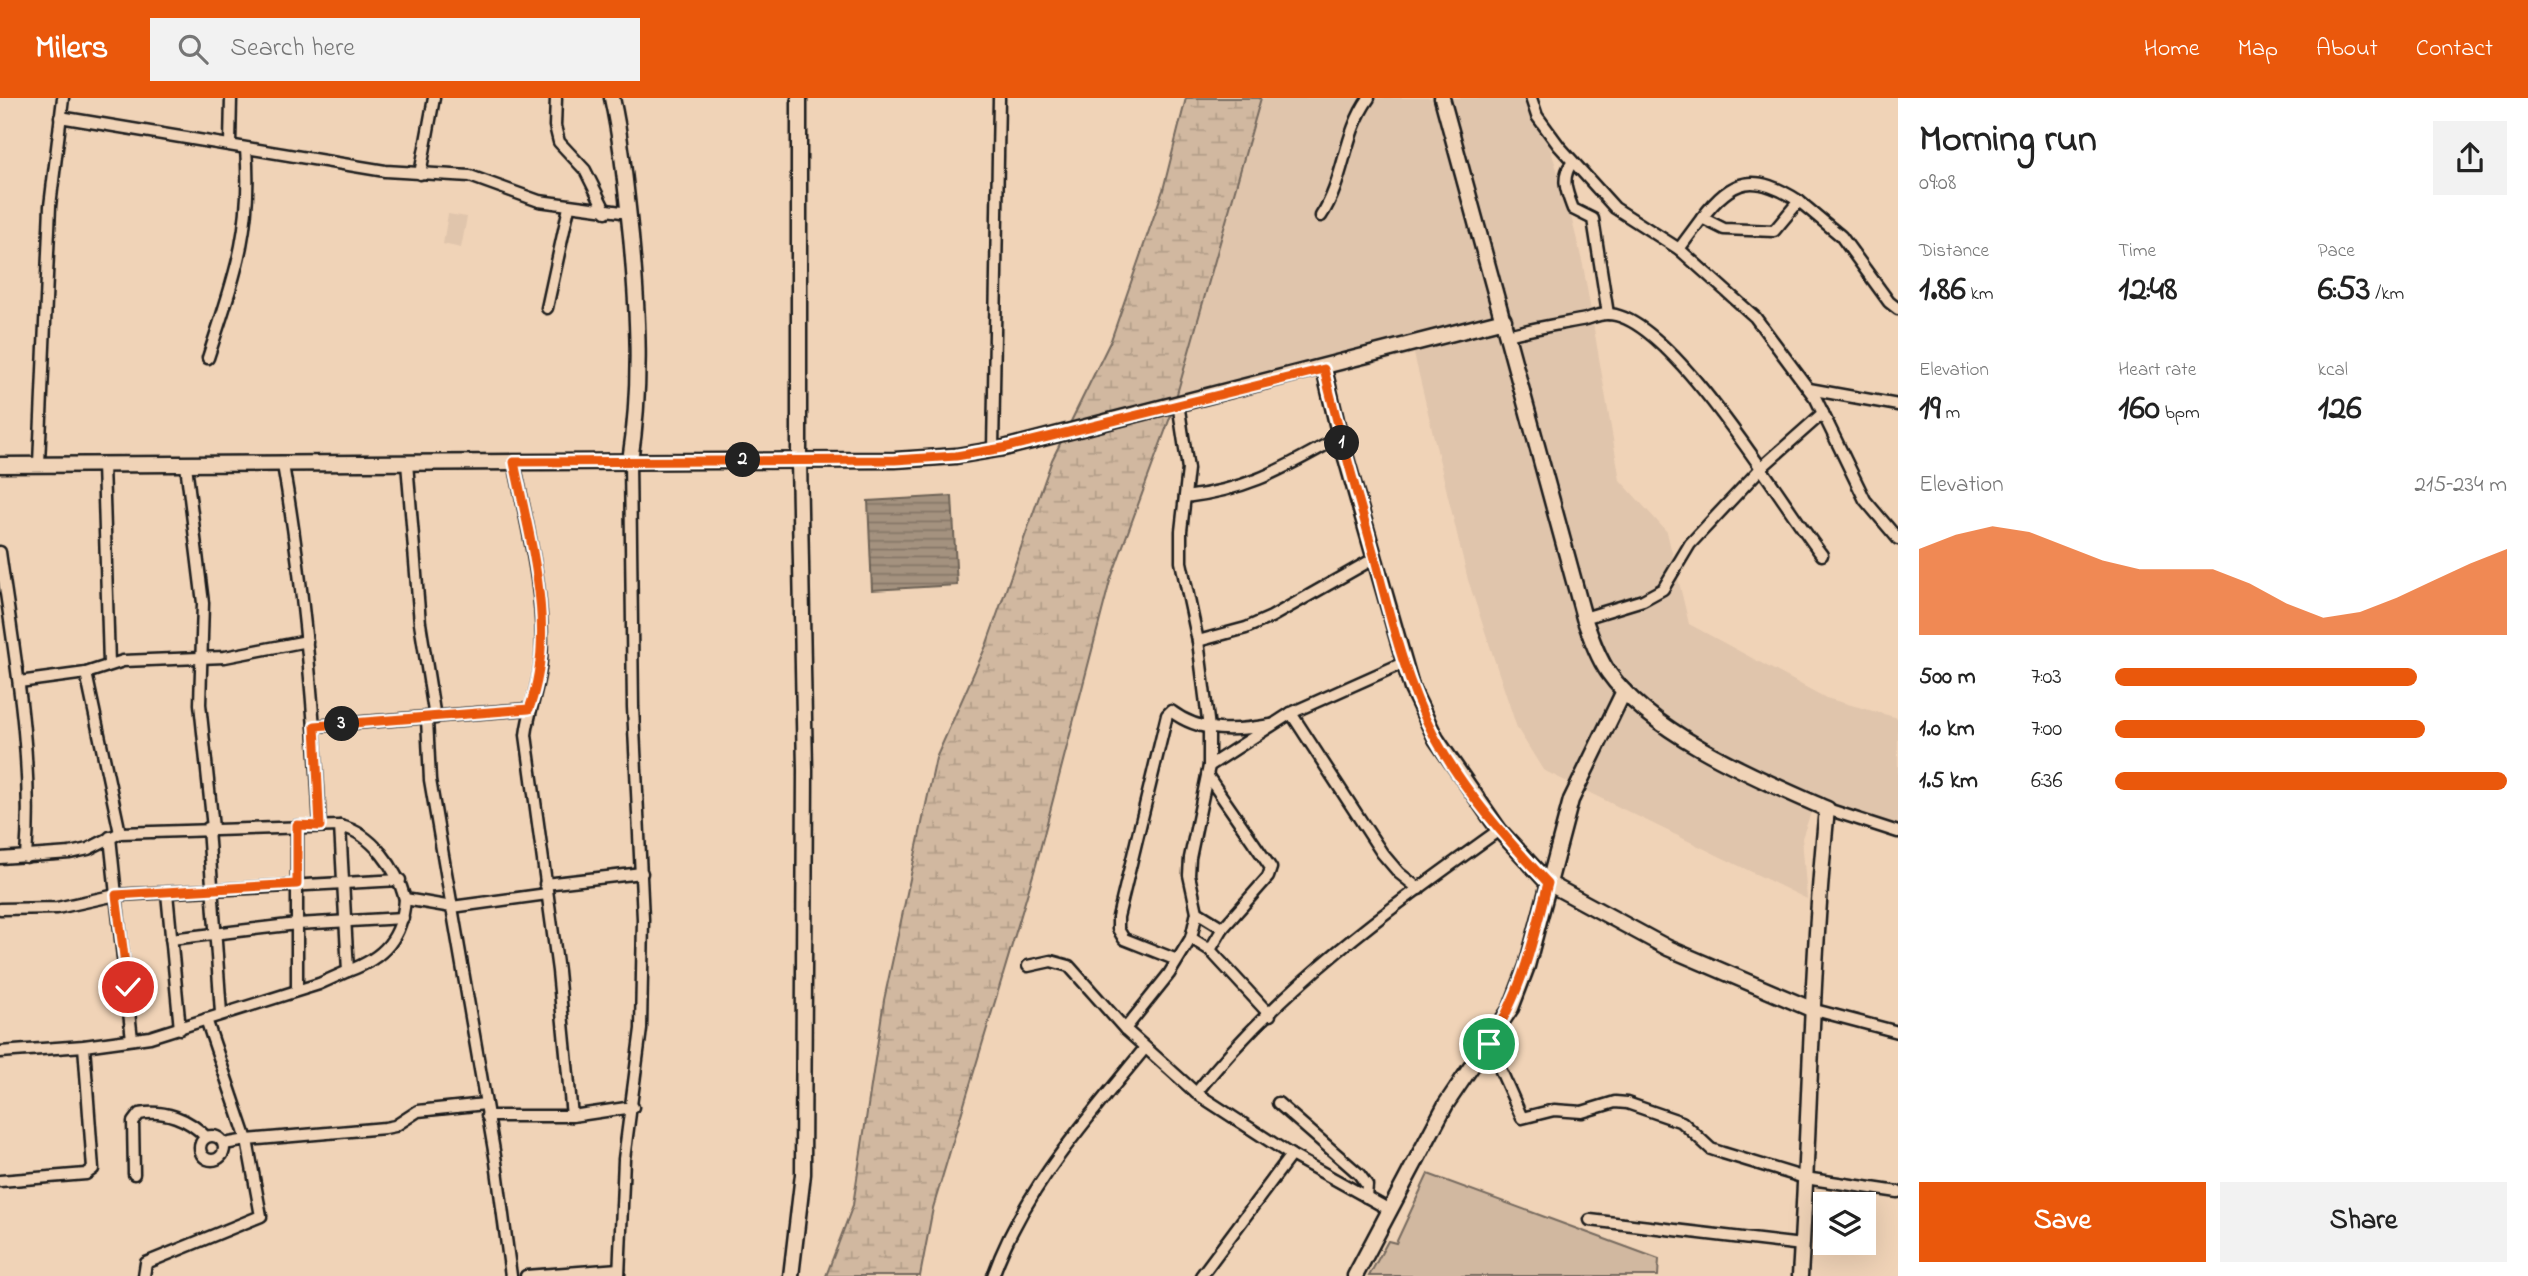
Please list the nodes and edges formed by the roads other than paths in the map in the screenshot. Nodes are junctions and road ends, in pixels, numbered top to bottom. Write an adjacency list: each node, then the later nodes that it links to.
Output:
1 (63, 98): 11 (street)
2 (231, 98): 12 (street)
3 (434, 98): 15 (street)
4 (556, 98): 18 (street)
5 (612, 98): 19 (street)
6 (799, 98): 35 (street)
7 (999, 98): 34 (street)
8 (1368, 98): 20 (street)
9 (1442, 98): 26 (street)
10 (1531, 98): 14 (street)
11 (60, 117): 12 (street); 39 (street)
12 (230, 144): 13 (street)
13 (246, 149): 15 (street); 27 (street)
14 (1572, 163): 22 (street); 25 (street)
15 (420, 174): 17 (street)
16 (1799, 201): 21 (street); 21 (street); 24 (street)
17 (569, 206): 18 (street); 23 (street)
18 (606, 212): 19 (street)
19 (629, 213): 36 (street)
20 (1321, 216)
21 (1702, 219): 22 (street)
22 (1679, 249): 29 (street)
23 (547, 308)
24 (1898, 309)
25 (1608, 314): 26 (street); 44 (street)
26 (1506, 328): 28 (street); 50 (street)
27 (208, 358)
28 (1324, 369): 30 (street); 33 (street)
29 (1809, 389): 31 (street); 32 (street)
30 (1178, 404): 34 (street); 45 (street)
31 (1898, 405)
32 (1823, 412): 44 (street); 46 (street)
33 (1340, 437): 45 (street); 49 (street)
34 (993, 450): 35 (street)
35 (799, 460): 36 (street); 136 (street)
36 (630, 461): 37 (street); 76 (street)
37 (514, 462): 38 (street); 59 (street)
38 (408, 463): 43 (street); 61 (street)
39 (39, 464): 40 (street); 41 (street)
40 (103, 464): 42 (street); 55 (street)
41 (0, 465)
42 (186, 465): 43 (street); 53 (street)
43 (283, 465): 51 (street)
44 (1762, 467): 48 (street); 50 (street)
45 (1185, 498): 52 (street)
46 (1898, 539)
47 (0, 552): 57 (street)
48 (1822, 555)
49 (1375, 558): 52 (street); 54 (street)
50 (1584, 618): 58 (street)
51 (307, 641): 53 (street); 63 (street)
52 (1198, 641): 64 (street)
53 (202, 657): 55 (street); 70 (street)
54 (1402, 663): 60 (street); 71 (street)
55 (109, 664): 56 (street)
56 (86, 673): 57 (street); 73 (street)
57 (19, 682): 74 (street)
58 (1624, 691): 66 (street); 79 (street)
59 (529, 709): 61 (street); 82 (street)
60 (1291, 713): 62 (street); 83 (street)
61 (431, 718): 63 (street); 87 (street)
62 (1271, 725): 64 (street); 65 (street)
63 (315, 726): 68 (street)
64 (1209, 728): 65 (street); 98 (street)
65 (1208, 771): 89 (street); 93 (street)
66 (1827, 809): 72 (street); 102 (street)
67 (297, 825): 68 (street); 70 (street); 80 (street)
68 (320, 826): 69 (street)
69 (340, 826): 77 (street); 78 (street)
70 (210, 828): 73 (street); 81 (street)
71 (1499, 831): 79 (street); 83 (street)
72 (1898, 832)
73 (115, 835): 74 (street); 85 (street)
74 (26, 856): 75 (street)
75 (0, 858)
76 (642, 873): 82 (street); 117 (street)
77 (400, 880): 78 (street); 86 (street)
78 (343, 882): 80 (street); 91 (street)
79 (1548, 883): 102 (street); 110 (street)
80 (297, 884): 81 (street); 92 (street)
81 (212, 889): 84 (street); 94 (street)
82 (546, 889): 87 (street); 119 (street)
83 (1419, 889): 104 (street)
84 (167, 893): 85 (street); 96 (street)
85 (116, 895): 88 (street); 109 (street)
86 (405, 899): 87 (street); 90 (street)
87 (452, 907): 116 (street)
88 (0, 909)
89 (1198, 912): 93 (street); 95 (street)
90 (403, 918): 91 (street); 100 (street)
91 (346, 922): 92 (street); 100 (street)
92 (297, 924): 94 (street); 101 (street)
93 (1223, 928): 97 (street)
94 (217, 935): 96 (street); 103 (street)
95 (1191, 938): 97 (street); 98 (street)
96 (171, 939): 106 (street)
97 (1210, 950): 104 (street)
98 (1177, 960): 107 (street)
99 (1028, 966): 107 (street)
100 (348, 971): 101 (street)
101 (297, 990): 103 (street)
102 (1811, 1009): 108 (street); 125 (street)
103 (221, 1013): 105 (street)
104 (1270, 1015): 114 (street)
105 (206, 1019): 106 (street); 121 (street)
106 (180, 1029): 109 (street)
107 (1125, 1029): 112 (street)
108 (1898, 1032)
109 (132, 1039): 111 (street)
110 (1489, 1044): 125 (street); 129 (street)
111 (84, 1046): 113 (street); 126 (street)
112 (1144, 1048): 114 (street); 137 (street)
113 (0, 1052)
114 (1196, 1093): 123 (street)
115 (1278, 1103): 128 (street)
116 (485, 1104): 118 (street); 121 (street)
117 (633, 1107): 119 (street); 132 (street)
118 (487, 1116): 119 (street); 134 (street)
119 (572, 1116)
120 (206, 1137): 122 (street); 122 (street); 124 (street)
121 (247, 1140): 122 (street); 133 (street)
122 (224, 1144)
123 (1291, 1155): 128 (street); 138 (street)
124 (134, 1174)
125 (1805, 1178): 127 (street); 131 (street)
126 (0, 1181)
127 (1898, 1192)
128 (1366, 1197): 129 (street)
129 (1390, 1210): 139 (street)
130 (1590, 1220): 131 (street)
131 (1802, 1245): 140 (street)
132 (619, 1272): 135 (street)
133 (144, 1276)
134 (511, 1276)
135 (526, 1276)
136 (791, 1276)
137 (993, 1276)
138 (1201, 1276)
139 (1354, 1276)
140 (1800, 1276)

